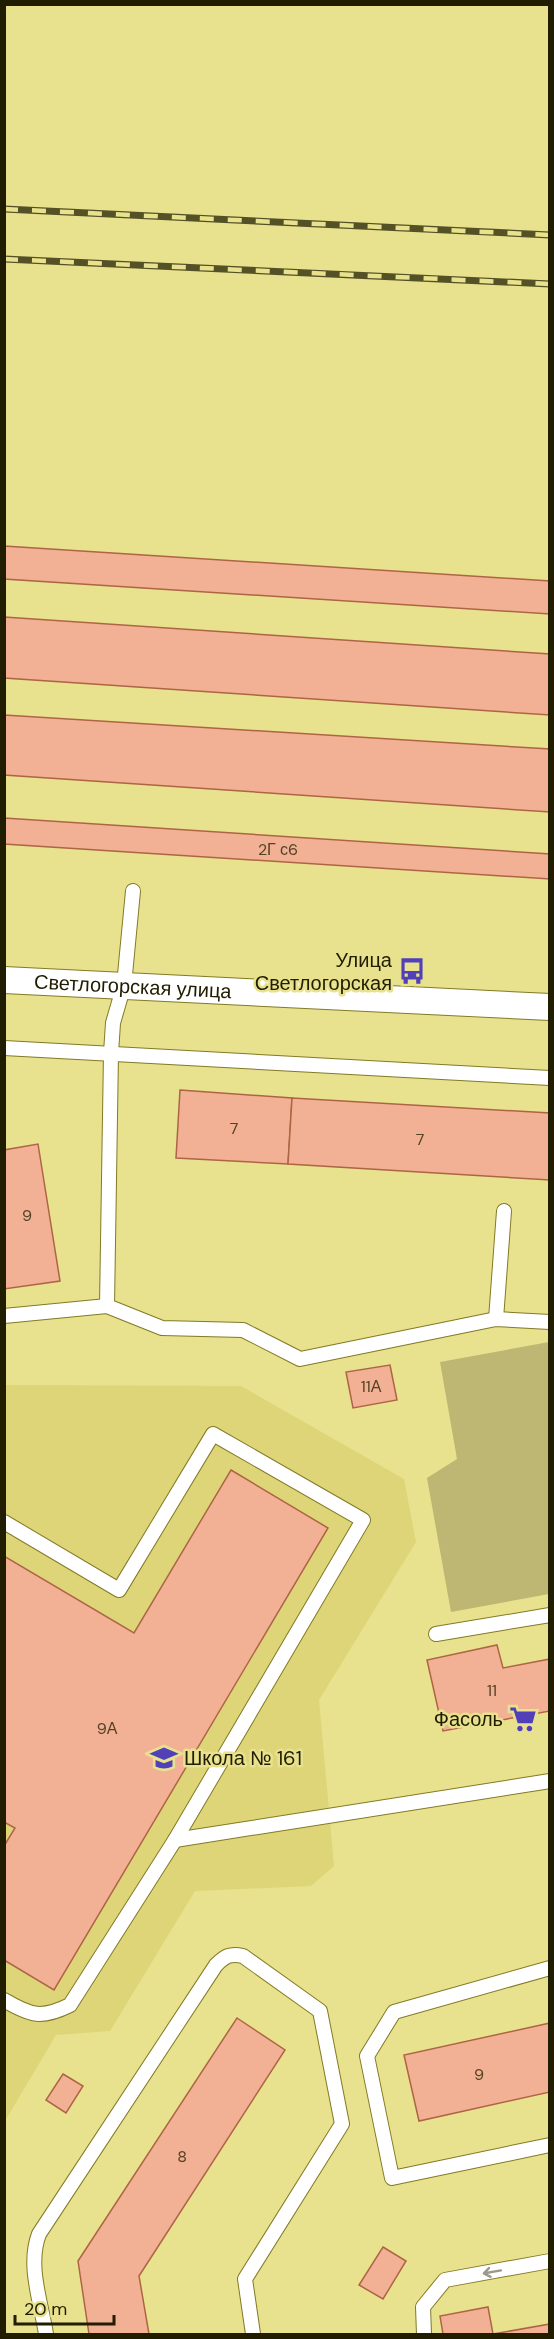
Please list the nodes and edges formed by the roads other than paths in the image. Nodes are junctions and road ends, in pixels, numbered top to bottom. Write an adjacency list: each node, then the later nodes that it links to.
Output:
1 (133, 891): 3 (lane)
2 (4, 980): 3 (street, Светлогорская улица)
3 (124, 985): 4 (street, Светлогорская улица); 6 (lane)
4 (549, 1007)
5 (4, 1048): 6 (lane)
6 (111, 1053): 7 (lane); 9 (lane)
7 (549, 1078)
8 (504, 1211): 11 (lane)
9 (107, 1306): 10 (lane); 11 (lane)
10 (4, 1316)
11 (496, 1319): 12 (lane)
12 (549, 1322)
13 (4, 1522): 17 (lane)
14 (549, 1615): 15 (lane)
15 (436, 1634)
16 (549, 1781): 17 (lane)
17 (175, 1840): 19 (lane)
18 (549, 1968): 20 (lane)
19 (4, 2000)
20 (549, 2145)
21 (549, 2261): 24 (lane, one-way to 24)
22 (46, 2334): 23 (lane)
23 (253, 2334)
24 (424, 2334)

